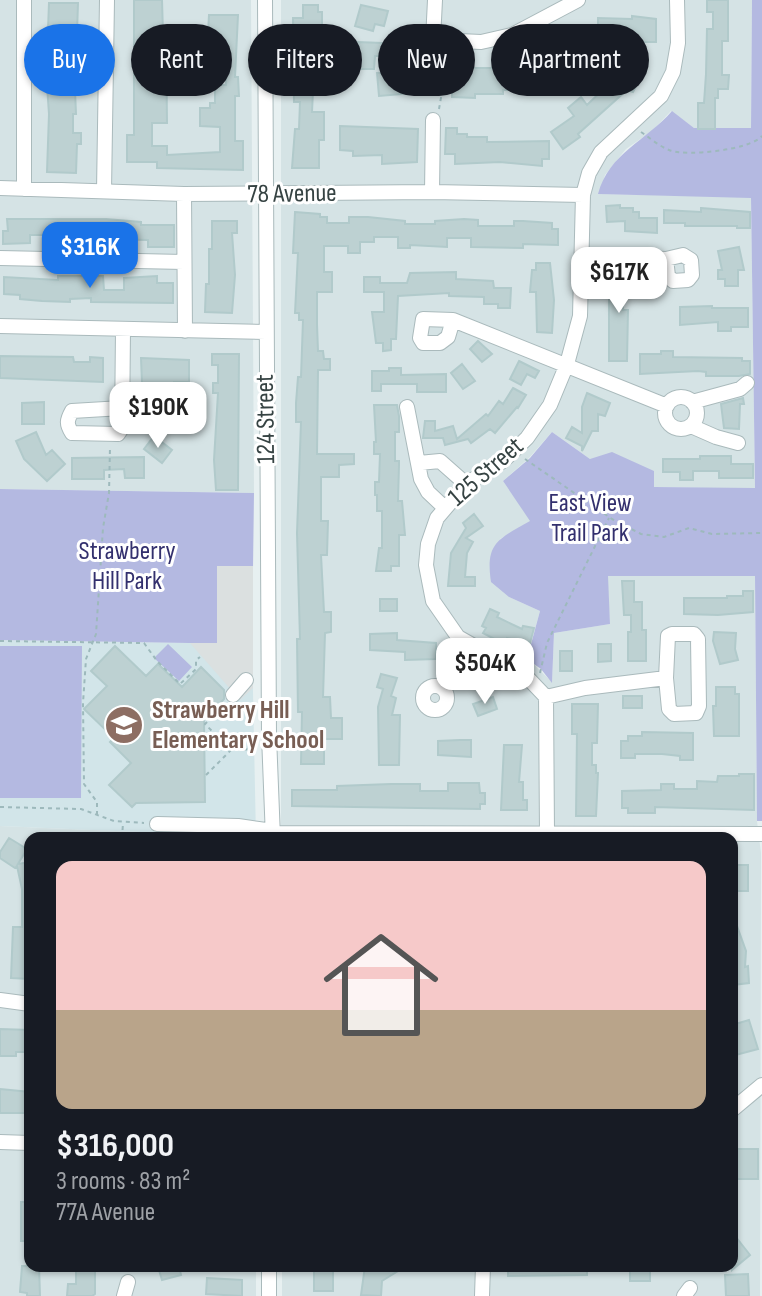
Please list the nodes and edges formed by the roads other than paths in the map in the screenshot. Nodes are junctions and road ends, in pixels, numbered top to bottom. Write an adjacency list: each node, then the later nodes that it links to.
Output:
1 (24, 0): 11 (street)
2 (107, 0): 12 (street)
3 (265, 0): 15 (street, 124 Street)
4 (435, 0): 7 (street)
5 (578, 0): 8 (street)
6 (677, 0): 16 (street, 125 Street)
7 (434, 24)
8 (475, 42)
9 (433, 120): 13 (street)
10 (0, 188): 11 (street, 78 Avenue)
11 (24, 189): 12 (street, 78 Avenue)
12 (104, 191): 14 (street, 78 Avenue)
13 (432, 192): 15 (street, 78 Avenue); 16 (street, 78 Avenue)
14 (184, 194): 15 (street, 78 Avenue); 20 (street)
15 (264, 194): 25 (street, 124 Street)
16 (583, 195): 17 (street, 125 Street)
17 (582, 256): 19 (street); 26 (street, 125 Street)
18 (0, 258): 20 (street)
19 (666, 259)
20 (184, 262): 24 (street)
21 (453, 320): 26 (street)
22 (0, 326): 23 (street)
23 (123, 330): 24 (street); 31 (street)
24 (185, 331): 25 (street)
25 (266, 332): 45 (street, 124 Street)
26 (567, 364): 29 (street); 35 (street, 125 Street)
27 (747, 383): 28 (street)
28 (692, 402): 29 (street); 32 (street)
29 (667, 406): 32 (street)
30 (407, 407): 34 (street)
31 (122, 408)
32 (691, 426): 33 (street)
33 (738, 443)
34 (419, 463): 35 (street); 36 (street)
35 (466, 484): 36 (street, 125 Street)
36 (445, 508): 37 (street, 125 Street)
37 (471, 646): 40 (street); 42 (street, 125 Street)
38 (666, 678): 38 (street); 42 (street)
39 (246, 680): 41 (street)
40 (442, 687)
41 (233, 695)
42 (546, 697): 46 (street)
43 (157, 824): 44 (street)
44 (264, 832)
45 (273, 832)
46 (547, 832)
47 (738, 834): 48 (street)
48 (762, 834)
49 (0, 1000): 50 (street)
50 (24, 1003)
51 (760, 1084): 52 (street)
52 (738, 1104)
53 (0, 1142): 54 (street)
54 (24, 1143)
55 (269, 1272): 57 (street)
56 (483, 1272): 58 (street)
57 (269, 1296)
58 (482, 1296)

